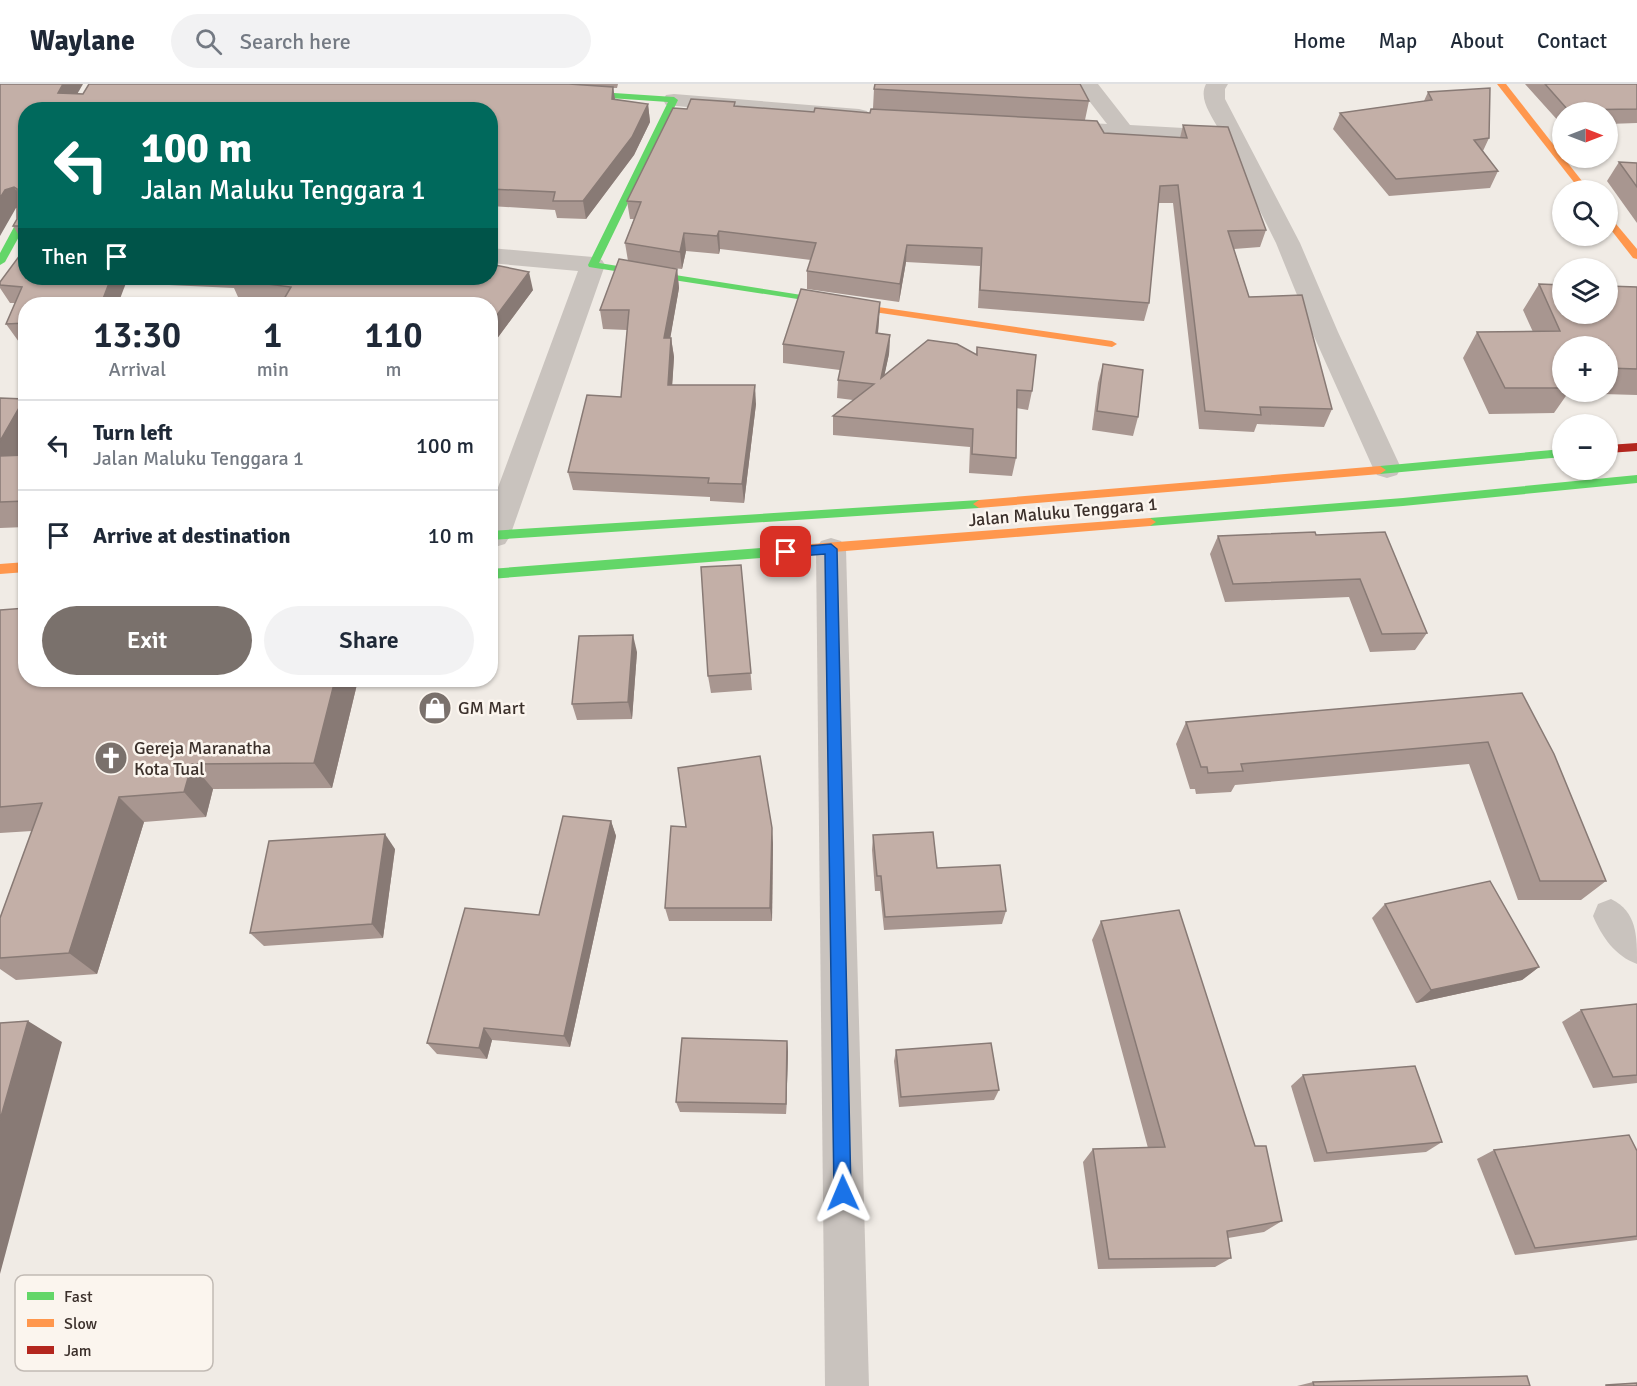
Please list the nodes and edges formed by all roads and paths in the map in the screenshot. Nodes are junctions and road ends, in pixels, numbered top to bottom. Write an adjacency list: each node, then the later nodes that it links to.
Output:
1 (1086, 84): 8 (street)
2 (1217, 84): 9 (street)
3 (1501, 84): 10 (main road)
4 (556, 92): 5 (main road)
5 (674, 100): 6 (street); 16 (main road)
6 (877, 118)
7 (1042, 127): 8 (street)
8 (1125, 132): 9 (street)
9 (1232, 137): 21 (street)
10 (1577, 180)
11 (18, 229): 15 (main road)
12 (1618, 232): 14 (main road)
13 (498, 256): 16 (street)
14 (1637, 256)
15 (0, 262)
16 (593, 265): 17 (main road); 23 (street)
17 (1112, 344)
18 (1637, 447): 19 (main road)
19 (1618, 448)
20 (1552, 454): 21 (main road, Jalan Maluku Tenggara 1)
21 (1387, 468): 24 (main road, Jalan Maluku Tenggara 1)
22 (1637, 479): 25 (main road, Jalan Maluku Tenggara 1)
23 (498, 522)
24 (498, 536)
25 (831, 549): 28 (main road, Jalan Maluku Tenggara 1); 31 (street)
26 (18, 568): 27 (main road)
27 (0, 569)
28 (498, 573)
29 (1611, 915): 30 (street)
30 (1637, 947)
31 (848, 1386)

